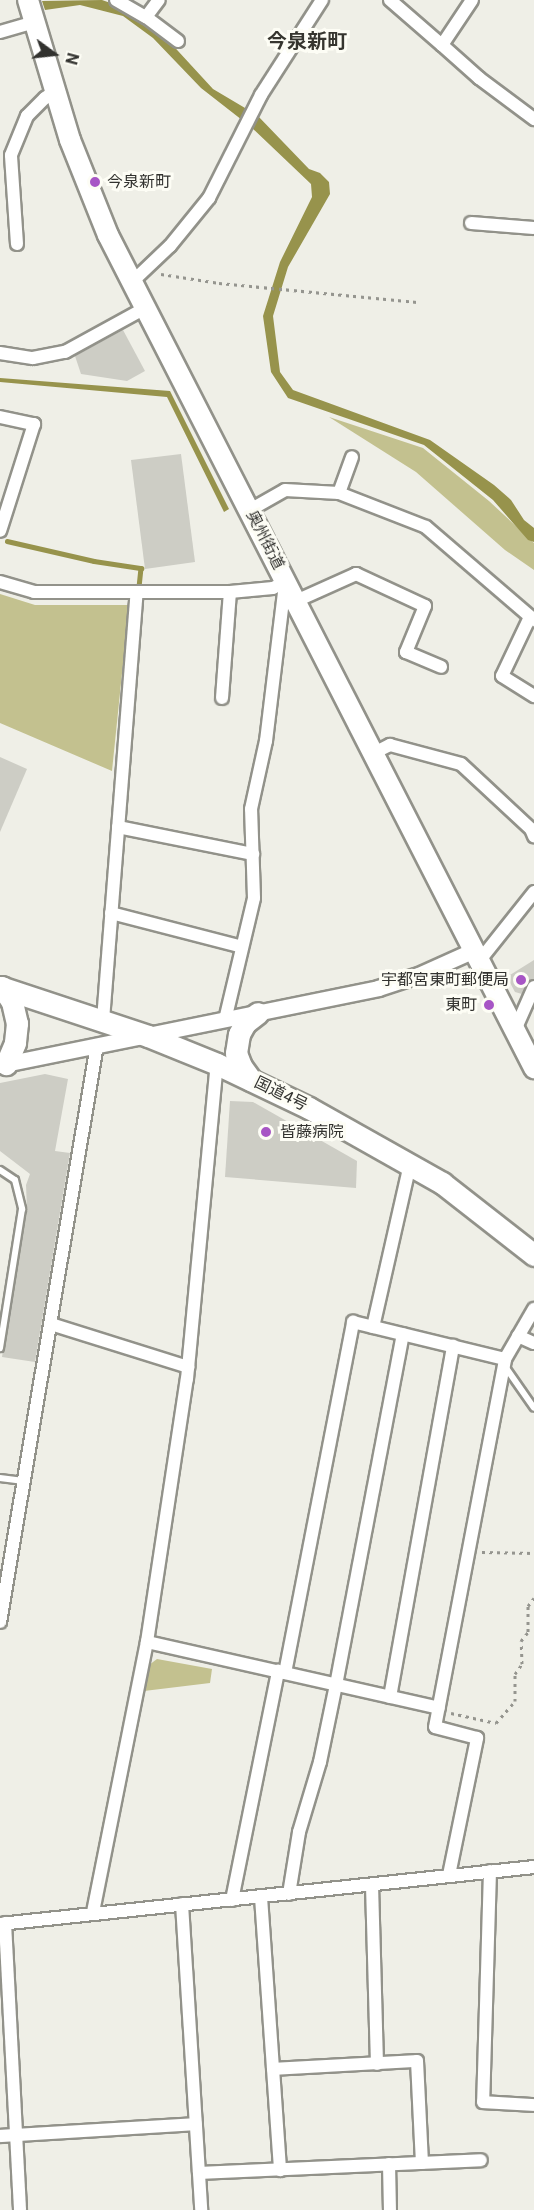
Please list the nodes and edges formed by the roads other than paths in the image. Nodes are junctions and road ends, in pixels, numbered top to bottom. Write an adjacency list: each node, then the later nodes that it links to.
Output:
1 (28, 0): 8 (main road, 奥州街道)
2 (116, 0): 7 (street)
3 (159, 0): 7 (street)
4 (322, 0): 17 (street)
5 (390, 0): 11 (street)
6 (472, 0): 11 (street)
7 (146, 17): 10 (street)
8 (35, 22): 9 (street); 12 (main road, 奥州街道)
9 (0, 32)
10 (178, 41)
11 (442, 45): 13 (street)
12 (55, 91): 16 (street); 17 (main road, 奥州街道)
13 (534, 119)
14 (471, 223): 15 (street)
15 (534, 228)
16 (17, 244)
17 (138, 276): 18 (main road, 奥州街道)
18 (146, 308): 19 (street); 23 (main road, 奥州街道)
19 (0, 353)
20 (0, 417): 24 (street)
21 (352, 457): 22 (street)
22 (339, 493): 23 (street); 30 (street)
23 (250, 510): 25 (main road, 奥州街道)
24 (0, 531)
25 (286, 581): 28 (street); 29 (main road, 奥州街道); 37 (street)
26 (0, 582): 27 (street)
27 (137, 592): 28 (street); 35 (street)
28 (230, 592): 33 (street)
29 (297, 601): 31 (street); 34 (main road, 奥州街道)
30 (532, 618): 32 (street)
31 (441, 668)
32 (534, 696)
33 (222, 698)
34 (374, 753): 36 (street); 41 (main road, 奥州街道)
35 (118, 827): 37 (street); 39 (street)
36 (534, 836)
37 (253, 854): 40 (street)
38 (534, 892): 41 (street)
39 (111, 913): 40 (street); 45 (street)
40 (242, 947): 46 (street)
41 (477, 955): 44 (street); 47 (main road, 奥州街道)
42 (1, 987): 45 (highway, 国道4号); 50 (highway)
43 (534, 987): 47 (street)
44 (258, 1013): 46 (street); 53 (highway)
45 (103, 1020): 48 (highway, 国道4号)
46 (225, 1020): 48 (street)
47 (515, 1030): 52 (main road, 奥州街道)
48 (148, 1036): 49 (street); 51 (highway, 国道4号)
49 (97, 1044): 50 (street); 59 (street)
50 (3, 1064)
51 (217, 1064): 53 (highway, 国道4号); 67 (street)
52 (534, 1068)
53 (251, 1080): 54 (highway, 国道4号)
54 (410, 1164): 56 (highway, 国道4号); 60 (street)
55 (0, 1170): 58 (lane)
56 (534, 1255)
57 (534, 1309): 62 (street)
58 (2, 1320): 65 (lane)
59 (51, 1324): 67 (street); 70 (street)
60 (373, 1327): 61 (street); 73 (street)
61 (403, 1334): 64 (street); 74 (street)
62 (518, 1336): 63 (street); 66 (street)
63 (534, 1344)
64 (453, 1346): 66 (street); 75 (street)
65 (0, 1348)
66 (504, 1362): 68 (lane); 76 (street)
67 (188, 1366): 72 (street)
68 (534, 1408)
69 (0, 1478): 70 (lane)
70 (24, 1482): 71 (street)
71 (0, 1622)
72 (147, 1642): 73 (street); 85 (street)
73 (281, 1672): 74 (street); 83 (street)
74 (336, 1685): 75 (street); 81 (street)
75 (390, 1697): 76 (street)
76 (442, 1710): 79 (street)
77 (534, 1867): 78 (street)
78 (490, 1871): 79 (street); 89 (street)
79 (449, 1875): 80 (street)
80 (372, 1885): 81 (street); 87 (street)
81 (289, 1894): 82 (street)
82 (261, 1897): 83 (street); 88 (street)
83 (232, 1900): 84 (street)
84 (182, 1904): 85 (street); 90 (street)
85 (93, 1912): 86 (street)
86 (2, 1924): 91 (street)
87 (377, 2064): 88 (street); 94 (street)
88 (273, 2069): 96 (street)
89 (534, 2105)
90 (196, 2124): 91 (street); 97 (street)
91 (16, 2135): 92 (street); 98 (street)
92 (0, 2136)
93 (481, 2160): 94 (street)
94 (422, 2163): 95 (street)
95 (389, 2164): 96 (street); 100 (street)
96 (280, 2170): 97 (street)
97 (199, 2173): 99 (street)
98 (20, 2210)
99 (201, 2210)
100 (390, 2210)

